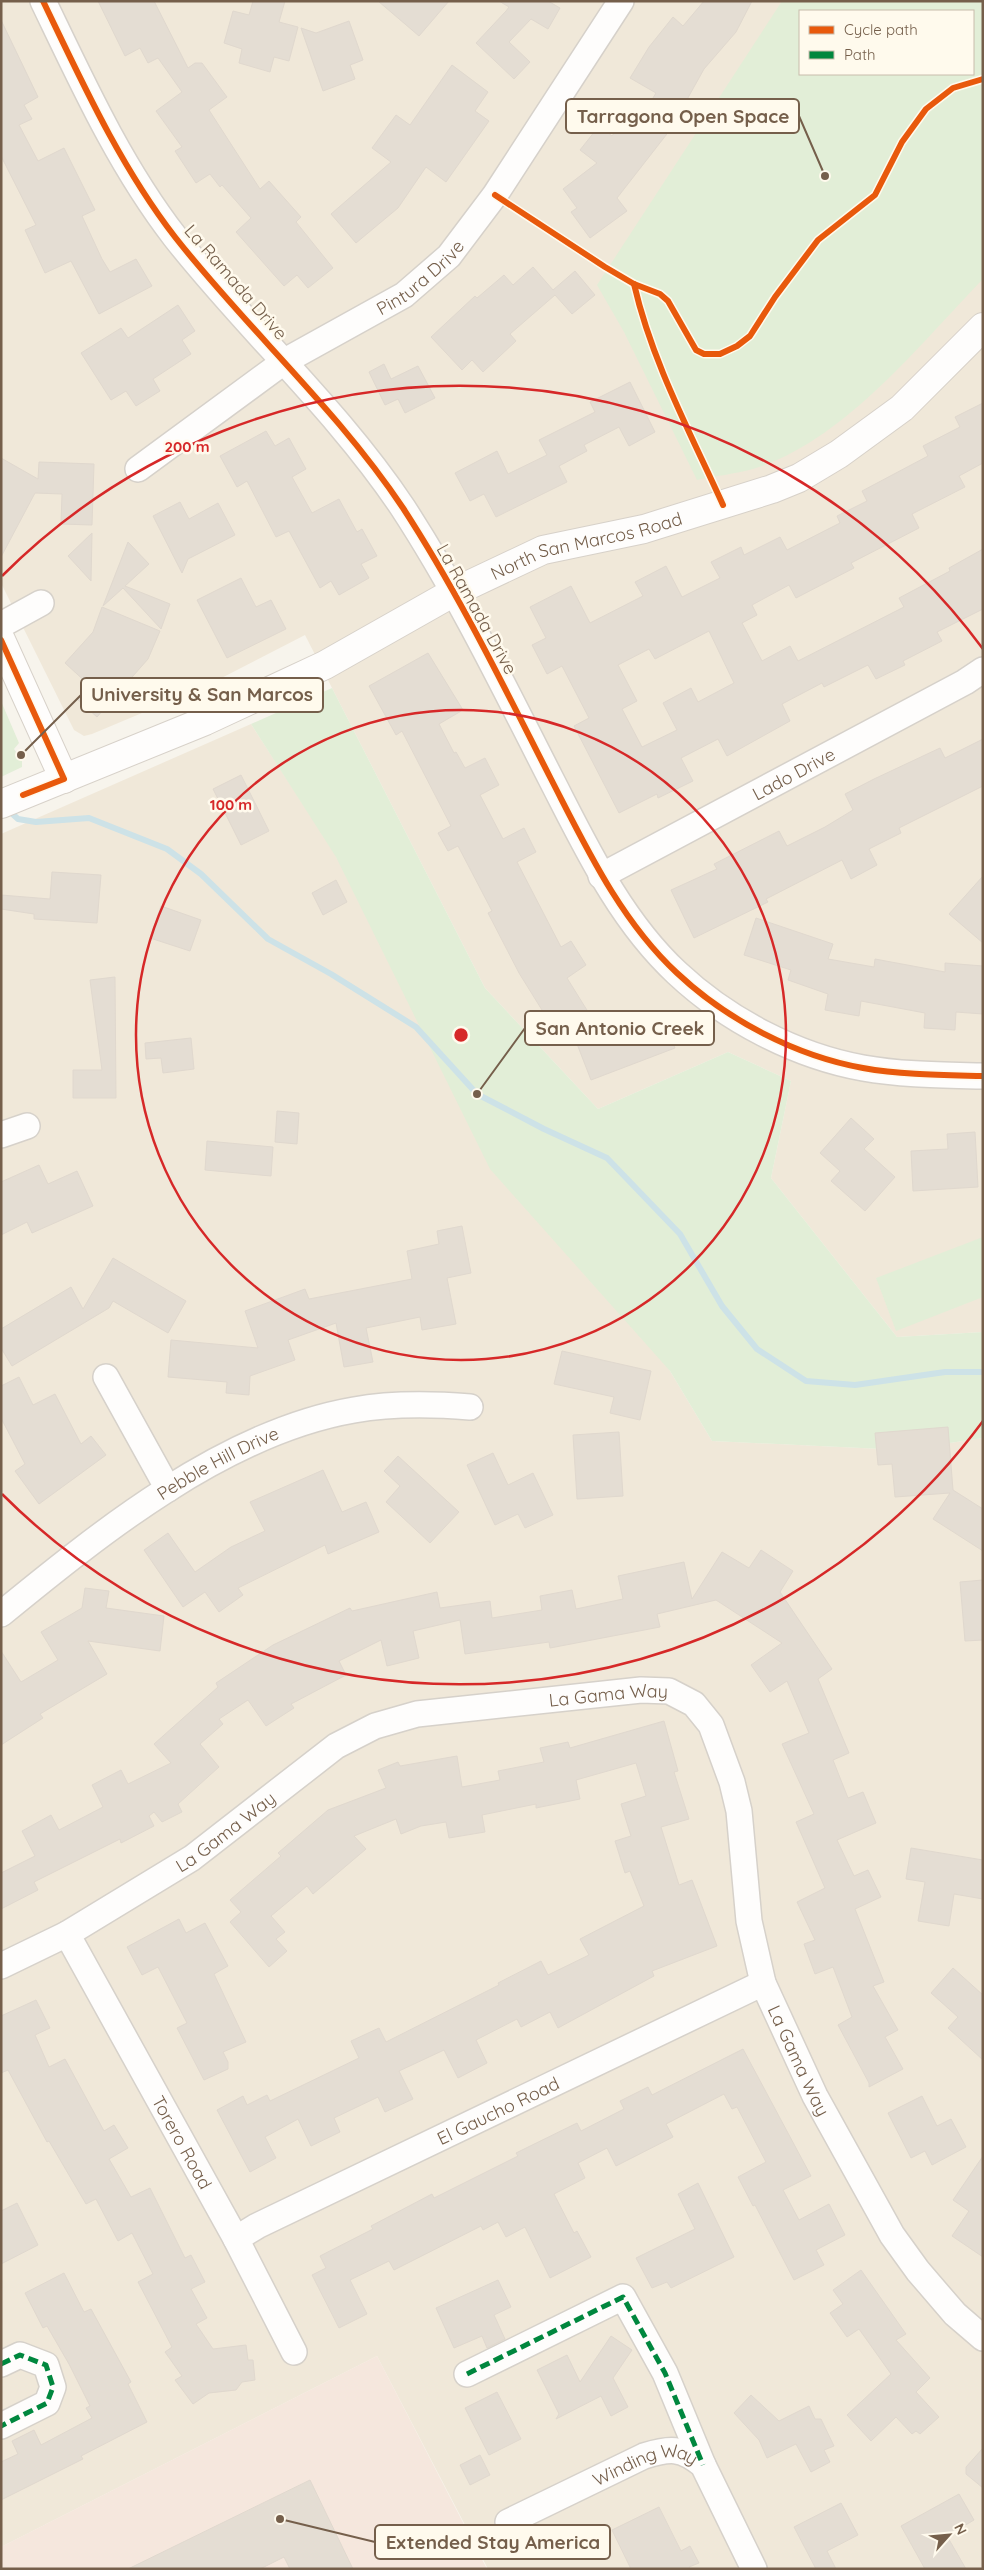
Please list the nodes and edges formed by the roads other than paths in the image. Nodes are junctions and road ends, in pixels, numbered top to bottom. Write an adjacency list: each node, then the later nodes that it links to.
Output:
1 (43, 1): 4 (street, La Ramada Drive)
2 (621, 1): 4 (street, Pintura Drive)
3 (983, 327): 6 (street, North San Marcos Road)
4 (285, 360): 5 (street, Pintura Drive); 6 (street, La Ramada Drive)
5 (138, 469)
6 (454, 592): 11 (street, North San Marcos Road); 13 (street, La Ramada Drive)
7 (41, 603): 8 (street)
8 (1, 625)
9 (1, 640): 11 (street)
10 (983, 670): 13 (street, Lado Drive)
11 (64, 779): 12 (street, North San Marcos Road)
12 (12, 800)
13 (601, 876): 14 (street, La Ramada Drive)
14 (983, 1076)
15 (27, 1126): 16 (street)
16 (1, 1135)
17 (106, 1376): 19 (street)
18 (470, 1407): 19 (street, Pebble Hill Drive)
19 (168, 1489): 20 (street, Pebble Hill Drive)
20 (1, 1614)
21 (67, 1934): 22 (street, La Gama Way); 23 (street, La Gama Way); 24 (street, Torero Road)
22 (1, 1966)
23 (763, 1983): 24 (street, El Gaucho Road); 25 (street, La Gama Way)
24 (236, 2239): 26 (street, Torero Road)
25 (983, 2338)
26 (294, 2352)
27 (1, 2364): 29 (street)
28 (467, 2374): 30 (street)
29 (1, 2426)
30 (703, 2465): 31 (street, Winding Way); 32 (street, Winding Way)
31 (508, 2522)
32 (754, 2569)

